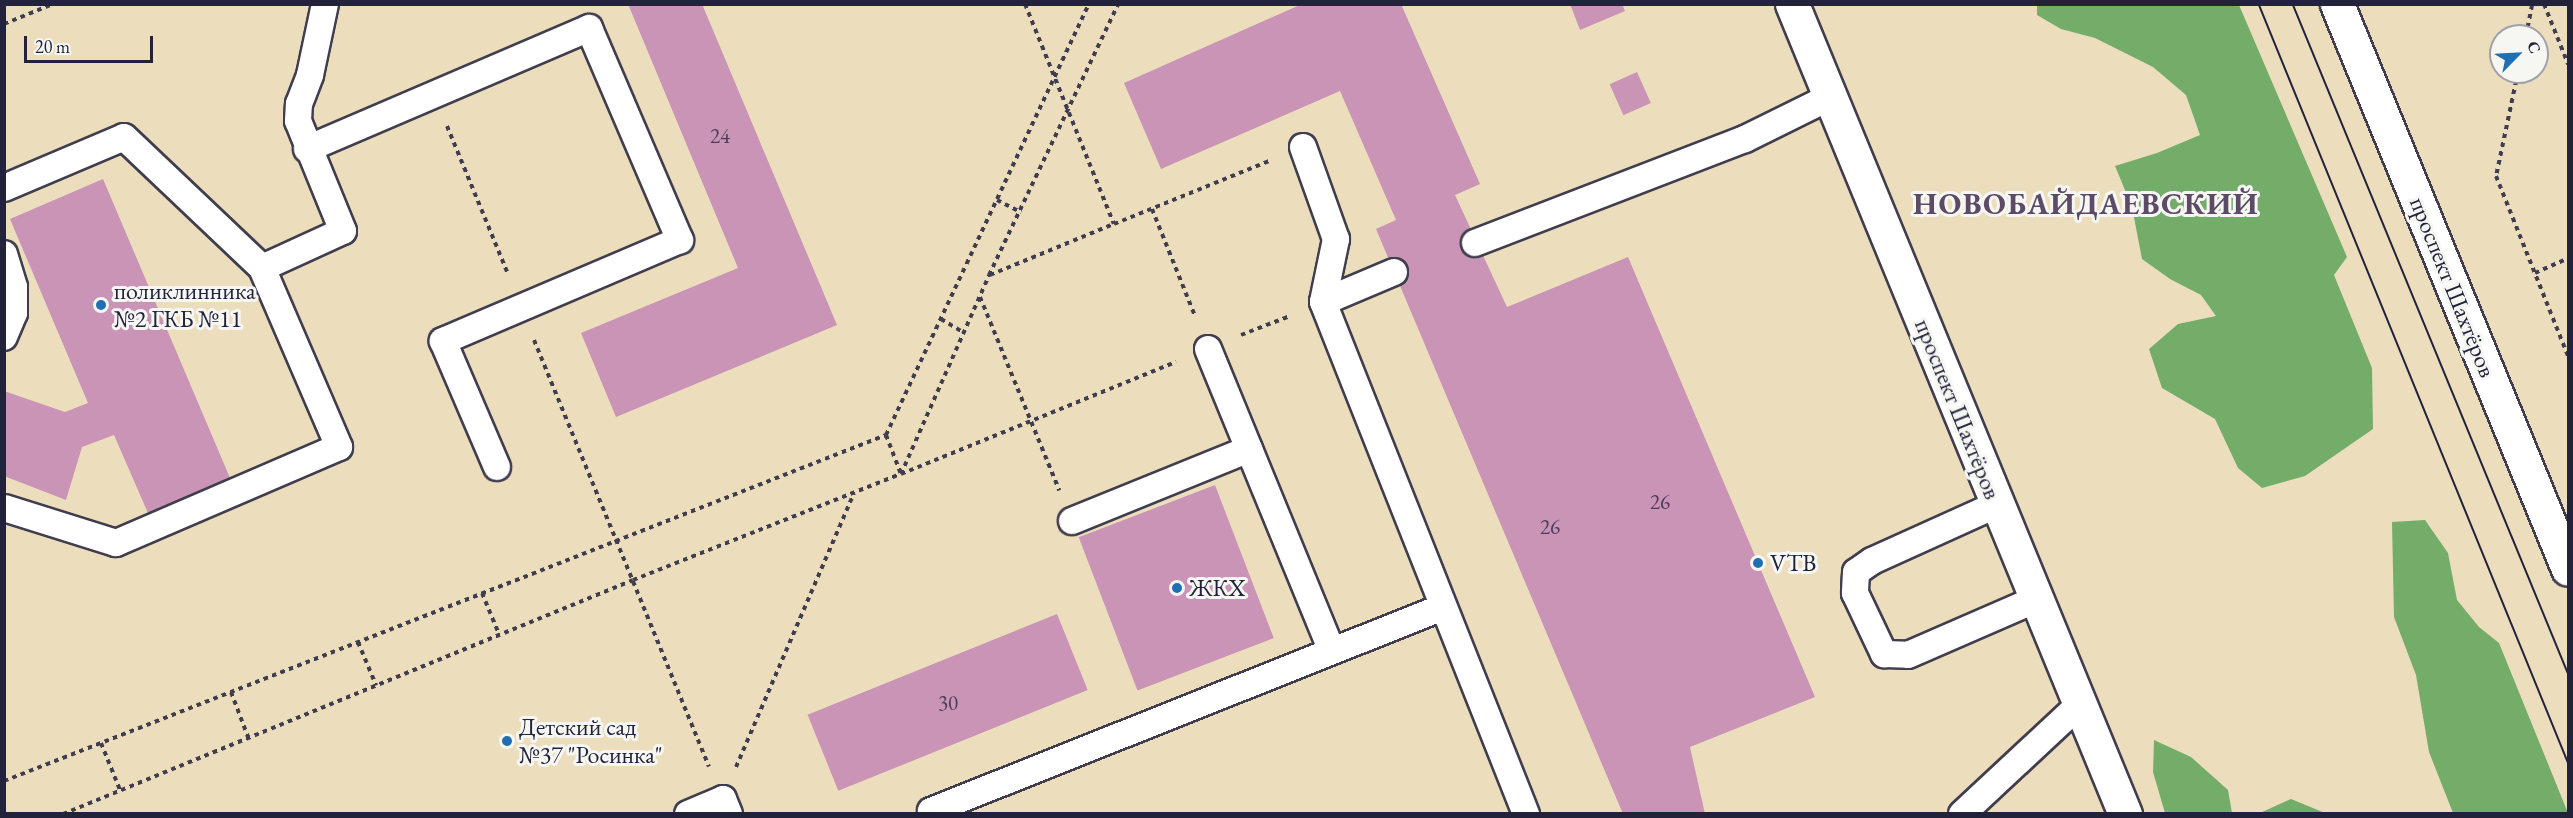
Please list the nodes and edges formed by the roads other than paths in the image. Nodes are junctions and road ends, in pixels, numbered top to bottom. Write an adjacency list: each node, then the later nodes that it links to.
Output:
1 (325, 4): 6 (lane)
2 (1792, 4): 4 (street, проспект Шахтёров)
3 (2339, 6): 20 (street, проспект Шахтёров)
4 (1830, 97): 8 (lane); 17 (street, проспект Шахтёров)
5 (1303, 147): 12 (lane)
6 (308, 149): 10 (lane); 16 (lane)
7 (4, 188): 10 (lane)
8 (1475, 243)
9 (4, 254): 13 (lane)
10 (262, 268): 18 (lane)
11 (1394, 272): 12 (lane)
12 (1323, 302): 22 (lane)
13 (4, 337)
14 (1208, 348): 15 (lane)
15 (1249, 448): 19 (lane); 23 (lane)
16 (497, 467)
17 (1998, 504): 21 (street, проспект Шахтёров); 21 (lane)
18 (4, 508)
19 (1072, 521)
20 (2568, 569)
21 (2037, 599): 24 (street, проспект Шахтёров)
22 (1443, 607): 23 (lane); 28 (lane)
23 (1332, 651): 27 (lane)
24 (2080, 704): 29 (lane); 30 (street, проспект Шахтёров)
25 (726, 806): 26 (lane)
26 (688, 813)
27 (932, 813)
28 (1526, 813)
29 (1962, 813)
30 (2125, 813)

